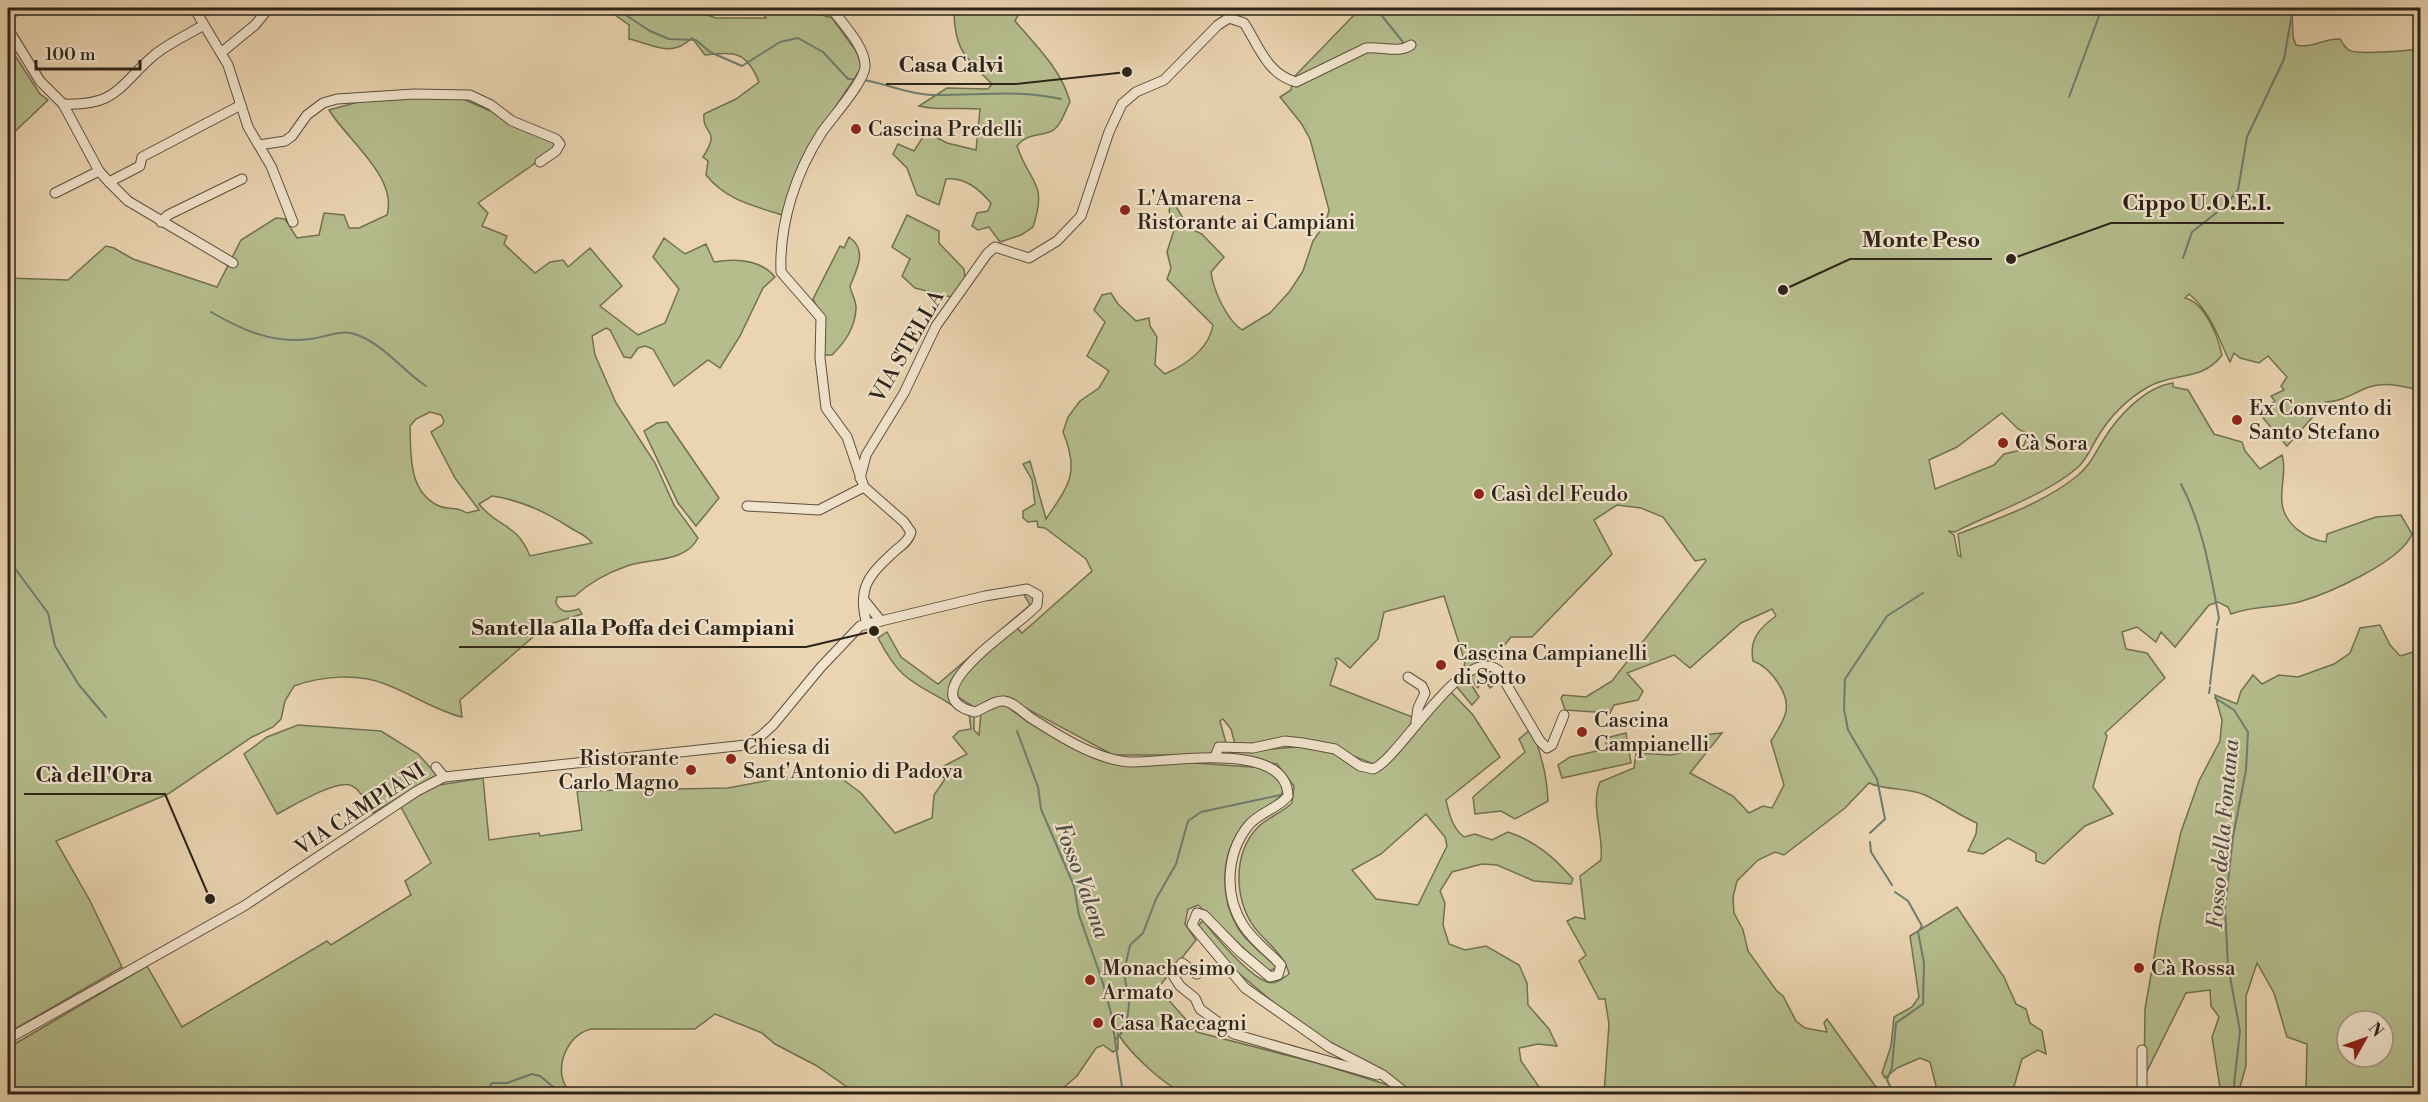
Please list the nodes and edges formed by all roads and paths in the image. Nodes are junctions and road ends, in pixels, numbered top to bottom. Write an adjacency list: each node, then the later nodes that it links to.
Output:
1 (21, 8): 5 (street)
2 (194, 8): 6 (street)
3 (269, 8): 9 (street)
4 (831, 8): 21 (street)
5 (8, 15)
6 (204, 24): 9 (street); 10 (street)
7 (8, 29): 10 (street)
8 (1411, 45): 21 (street, VIA STELLA)
9 (222, 52): 11 (street)
10 (63, 104): 14 (street)
11 (241, 105): 12 (street); 16 (street)
12 (260, 145): 13 (street); 19 (street)
13 (540, 162)
14 (99, 171): 16 (street); 17 (street)
15 (242, 179): 18 (street)
16 (109, 182): 18 (street)
17 (55, 193)
18 (161, 222): 20 (street)
19 (293, 222)
20 (233, 263)
21 (862, 483): 22 (street); 23 (street)
22 (747, 506)
23 (864, 600): 24 (street); 25 (street)
24 (867, 624): 25 (street, VIA CAMPIANI); 31 (street, VIA CAMPIANI)
25 (880, 624): 29 (street, VIA CAMPIANI)
26 (1408, 677): 28 (street)
27 (1564, 715): 28 (street)
28 (1416, 722): 29 (street)
29 (1215, 757): 35 (street, VIA CAMPIANI)
30 (436, 767): 31 (street)
31 (444, 777): 33 (street, VIA CAMPIANI)
32 (1197, 974): 35 (street)
33 (8, 1040)
34 (2142, 1050): 37 (street)
35 (1383, 1075): 36 (street)
36 (1407, 1095)
37 (2142, 1095)

